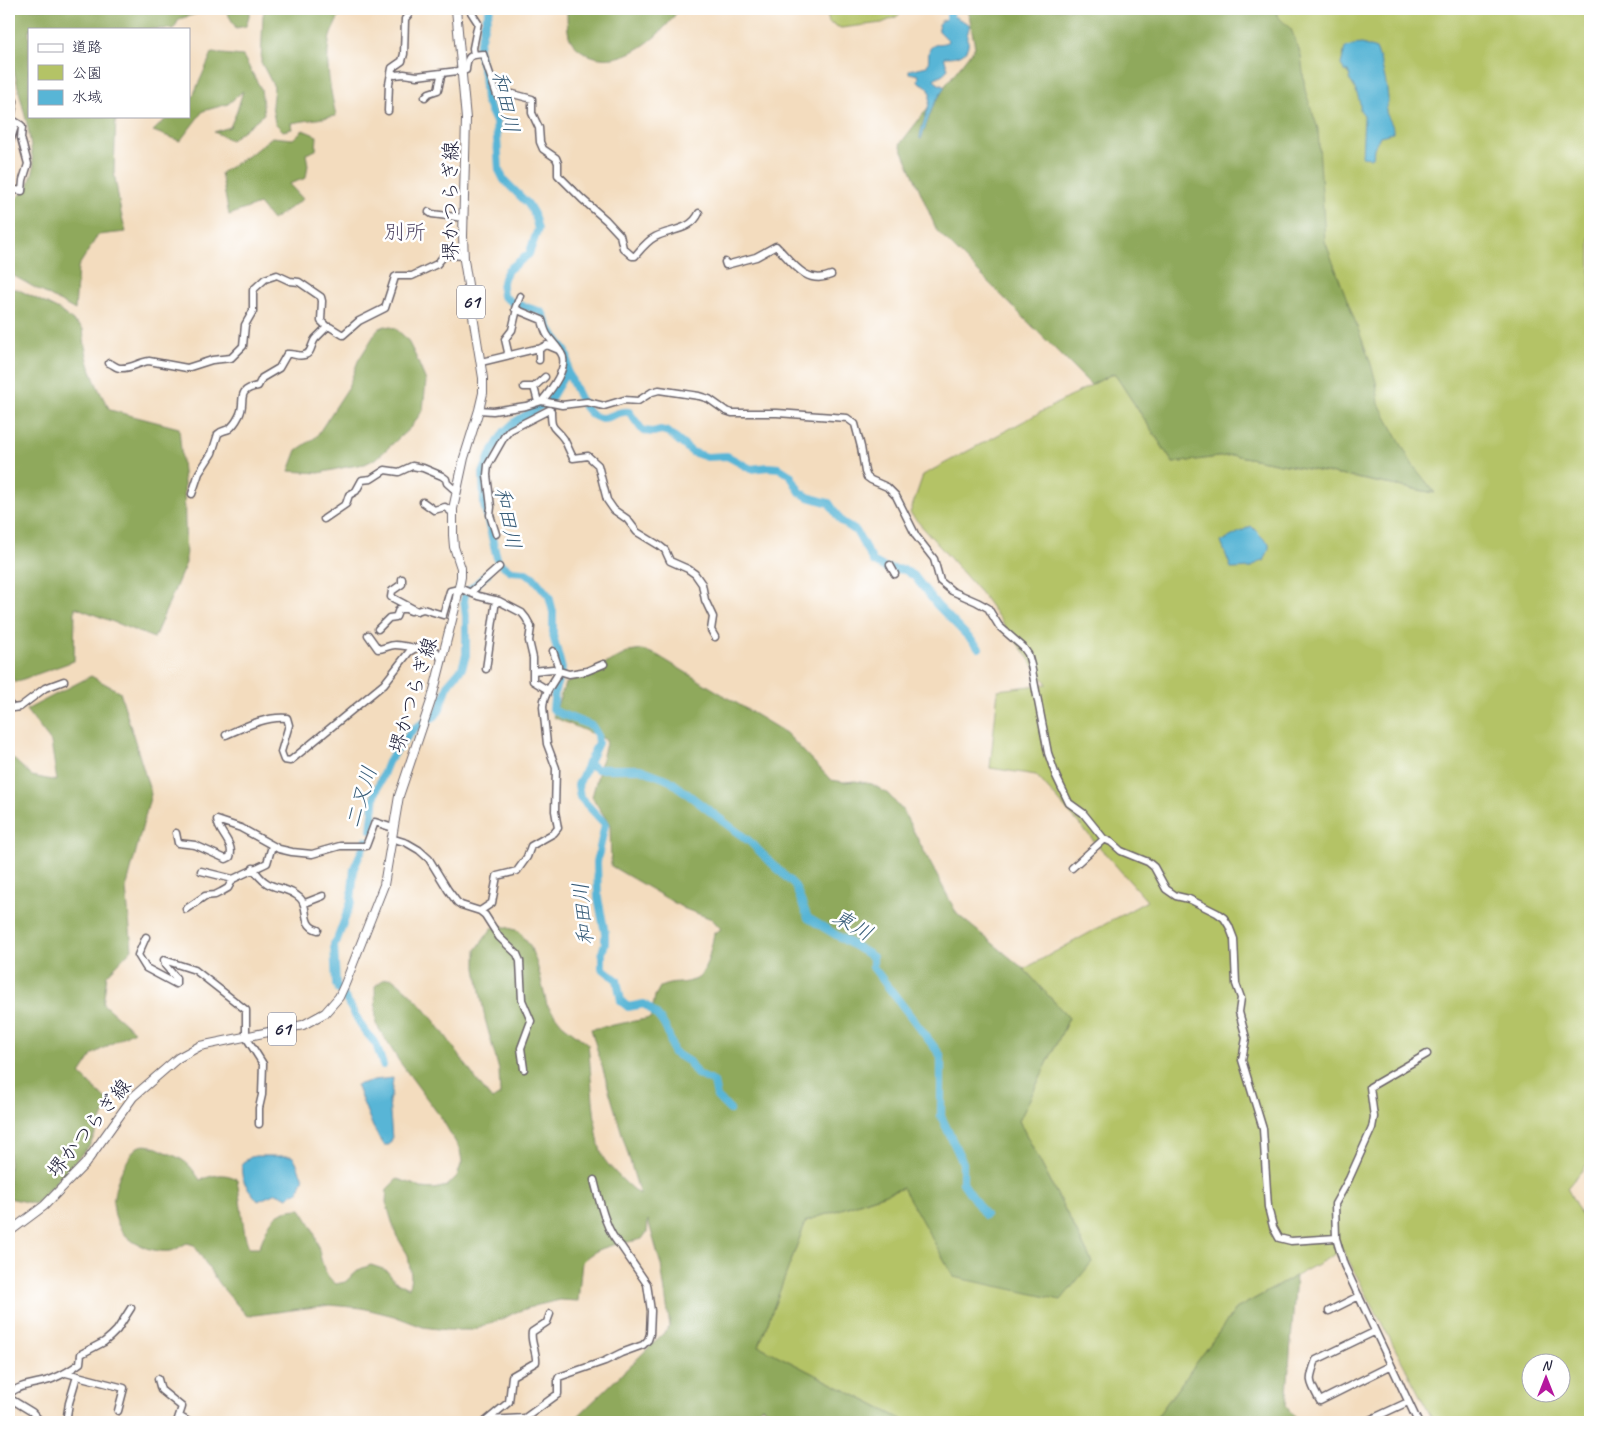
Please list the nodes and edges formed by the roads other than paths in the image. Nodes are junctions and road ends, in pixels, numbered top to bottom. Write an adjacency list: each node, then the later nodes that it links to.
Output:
1 (413, 9): 6 (street)
2 (456, 9): 5 (main road, 堺かつらぎ線 / 61)
3 (469, 9): 4 (street)
4 (474, 55): 5 (street); 15 (street)
5 (463, 71): 7 (street); 16 (main road, 堺かつらぎ線 / 61)
6 (392, 72): 7 (street); 10 (street)
7 (444, 73): 9 (street)
8 (9, 92): 13 (street)
9 (425, 97)
10 (388, 111)
11 (9, 124): 12 (street)
12 (9, 145)
13 (9, 189)
14 (429, 212): 16 (street)
15 (699, 213)
16 (464, 218): 17 (main road, 堺かつらぎ線 / 61)
17 (464, 256): 22 (street); 27 (main road, 堺かつらぎ線 / 61)
18 (725, 262): 19 (street)
19 (831, 275)
20 (520, 296): 21 (street)
21 (517, 309): 24 (street); 25 (street)
22 (326, 327): 28 (street); 37 (street)
23 (540, 349): 24 (street); 25 (street); 26 (street)
24 (560, 350): 32 (street)
25 (507, 355): 27 (street)
26 (539, 360)
27 (480, 362): 34 (main road, 堺かつらぎ線 / 61)
28 (109, 363)
29 (545, 378): 31 (street)
30 (524, 387): 31 (street)
31 (534, 387): 32 (street)
32 (542, 401): 33 (street); 34 (street)
33 (555, 404): 35 (street); 67 (street)
34 (479, 410): 36 (main road, 堺かつらぎ線 / 61)
35 (549, 410): 41 (street); 52 (street)
36 (456, 492): 39 (main road, 堺かつらぎ線 / 61); 40 (street)
37 (192, 494)
38 (423, 502): 39 (street)
39 (453, 514): 46 (main road, 堺かつらぎ線 / 61)
40 (324, 519)
41 (496, 534)
42 (890, 565): 44 (street)
43 (499, 566): 47 (street)
44 (895, 574)
45 (402, 579): 49 (street)
46 (459, 589): 47 (street); 49 (street); 55 (main road, 堺かつらぎ線 / 61)
47 (471, 592): 48 (street)
48 (496, 600): 57 (street); 58 (street)
49 (417, 611): 50 (street)
50 (378, 629)
51 (368, 635): 53 (street)
52 (715, 637)
53 (415, 648): 55 (street); 63 (street)
54 (553, 651): 59 (street)
55 (442, 661): 64 (main road, 堺かつらぎ線 / 61)
56 (604, 664): 59 (street)
57 (486, 669)
58 (533, 671): 59 (street); 61 (street)
59 (558, 671): 61 (street)
60 (64, 681): 62 (street)
61 (548, 690): 76 (street)
62 (9, 704)
63 (226, 735)
64 (393, 828): 66 (main road, 堺かつらぎ線 / 61); 68 (street)
65 (176, 834): 68 (street)
66 (391, 838): 76 (street); 79 (main road, 堺かつらぎ線 / 61)
67 (1104, 839): 70 (street); 85 (street)
68 (272, 846): 69 (street)
69 (253, 868): 72 (street); 74 (street)
70 (1072, 868)
71 (201, 871): 72 (street)
72 (233, 879): 75 (street)
73 (323, 896): 74 (street)
74 (304, 903): 77 (street)
75 (186, 909)
76 (480, 910): 81 (street)
77 (318, 930)
78 (146, 937): 79 (street)
79 (246, 1037): 82 (street); 84 (main road, 堺かつらぎ線 / 61)
80 (1427, 1054): 85 (street)
81 (524, 1069)
82 (259, 1124)
83 (594, 1180): 99 (street)
84 (9, 1232)
85 (1336, 1238): 86 (street)
86 (1359, 1296): 88 (street); 90 (street)
87 (131, 1308): 92 (street)
88 (1329, 1311)
89 (550, 1314): 99 (street)
90 (1374, 1332): 91 (street); 91 (street)
91 (1390, 1366): 96 (street)
92 (66, 1373): 93 (street); 95 (street)
93 (77, 1376): 97 (street); 101 (street)
94 (158, 1379): 98 (street)
95 (9, 1396): 100 (street)
96 (1408, 1402): 103 (street); 104 (street)
97 (118, 1412)
98 (178, 1419): 102 (street)
99 (487, 1421)
100 (41, 1422)
101 (66, 1422)
102 (189, 1422)
103 (1365, 1422)
104 (1418, 1422)

